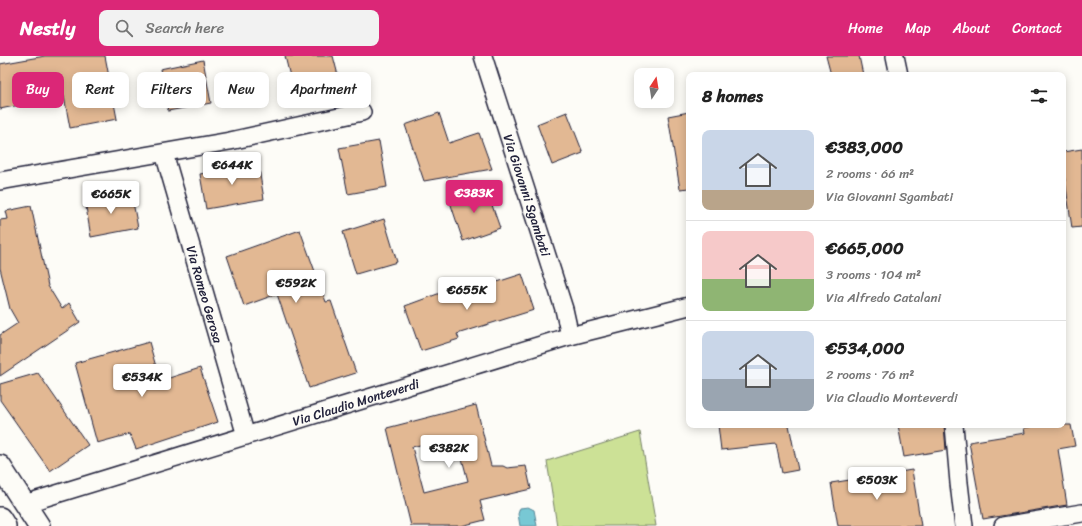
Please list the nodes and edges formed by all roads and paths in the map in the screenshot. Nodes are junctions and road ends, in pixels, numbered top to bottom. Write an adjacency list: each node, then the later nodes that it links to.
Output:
1 (483, 56): 8 (street, Via Giovanni Sgambati)
2 (895, 56): 3 (street)
3 (898, 72)
4 (362, 112): 5 (street)
5 (164, 153): 6 (street); 10 (street, Via Romeo Gerosa)
6 (0, 181)
7 (686, 307): 8 (street, Via Claudio Monteverdi)
8 (570, 336): 10 (street, Via Claudio Monteverdi)
9 (954, 428): 17 (street)
10 (246, 436): 12 (street, Via Claudio Monteverdi)
11 (0, 466): 12 (street)
12 (24, 504): 16 (street)
13 (1082, 513): 18 (street)
14 (0, 518): 15 (street)
15 (5, 526)
16 (38, 526)
17 (964, 526)
18 (1003, 526)

